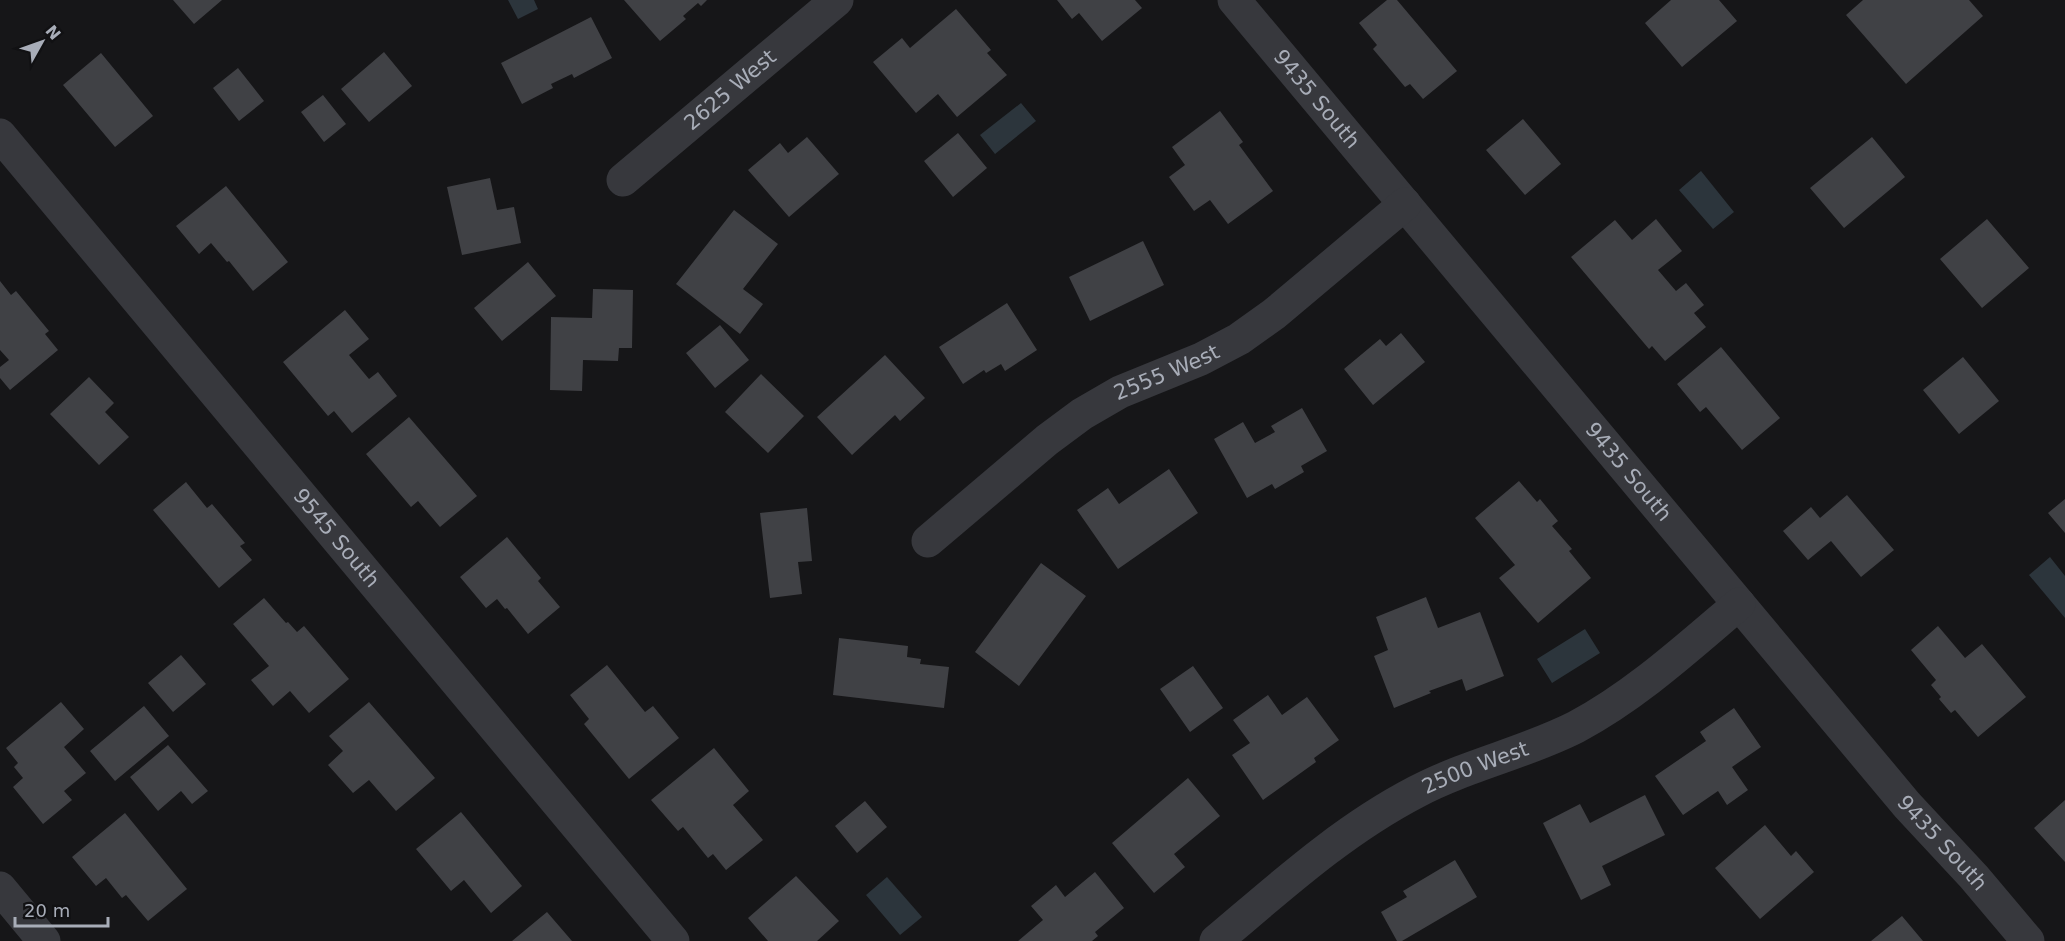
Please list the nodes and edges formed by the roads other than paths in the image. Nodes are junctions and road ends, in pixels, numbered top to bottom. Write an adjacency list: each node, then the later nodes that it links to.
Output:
1 (837, 0): 4 (street, 2625 West)
2 (1234, 0): 5 (street, 9435 South)
3 (0, 135): 10 (street, 9545 South)
4 (623, 180)
5 (1405, 204): 6 (street, 2555 West); 7 (street, 9435 South)
6 (928, 541)
7 (1739, 604): 11 (street, 2500 West); 12 (street, 9435 South)
8 (0, 888): 9 (street)
9 (27, 935)
10 (673, 941)
11 (1216, 941)
12 (2028, 941)

